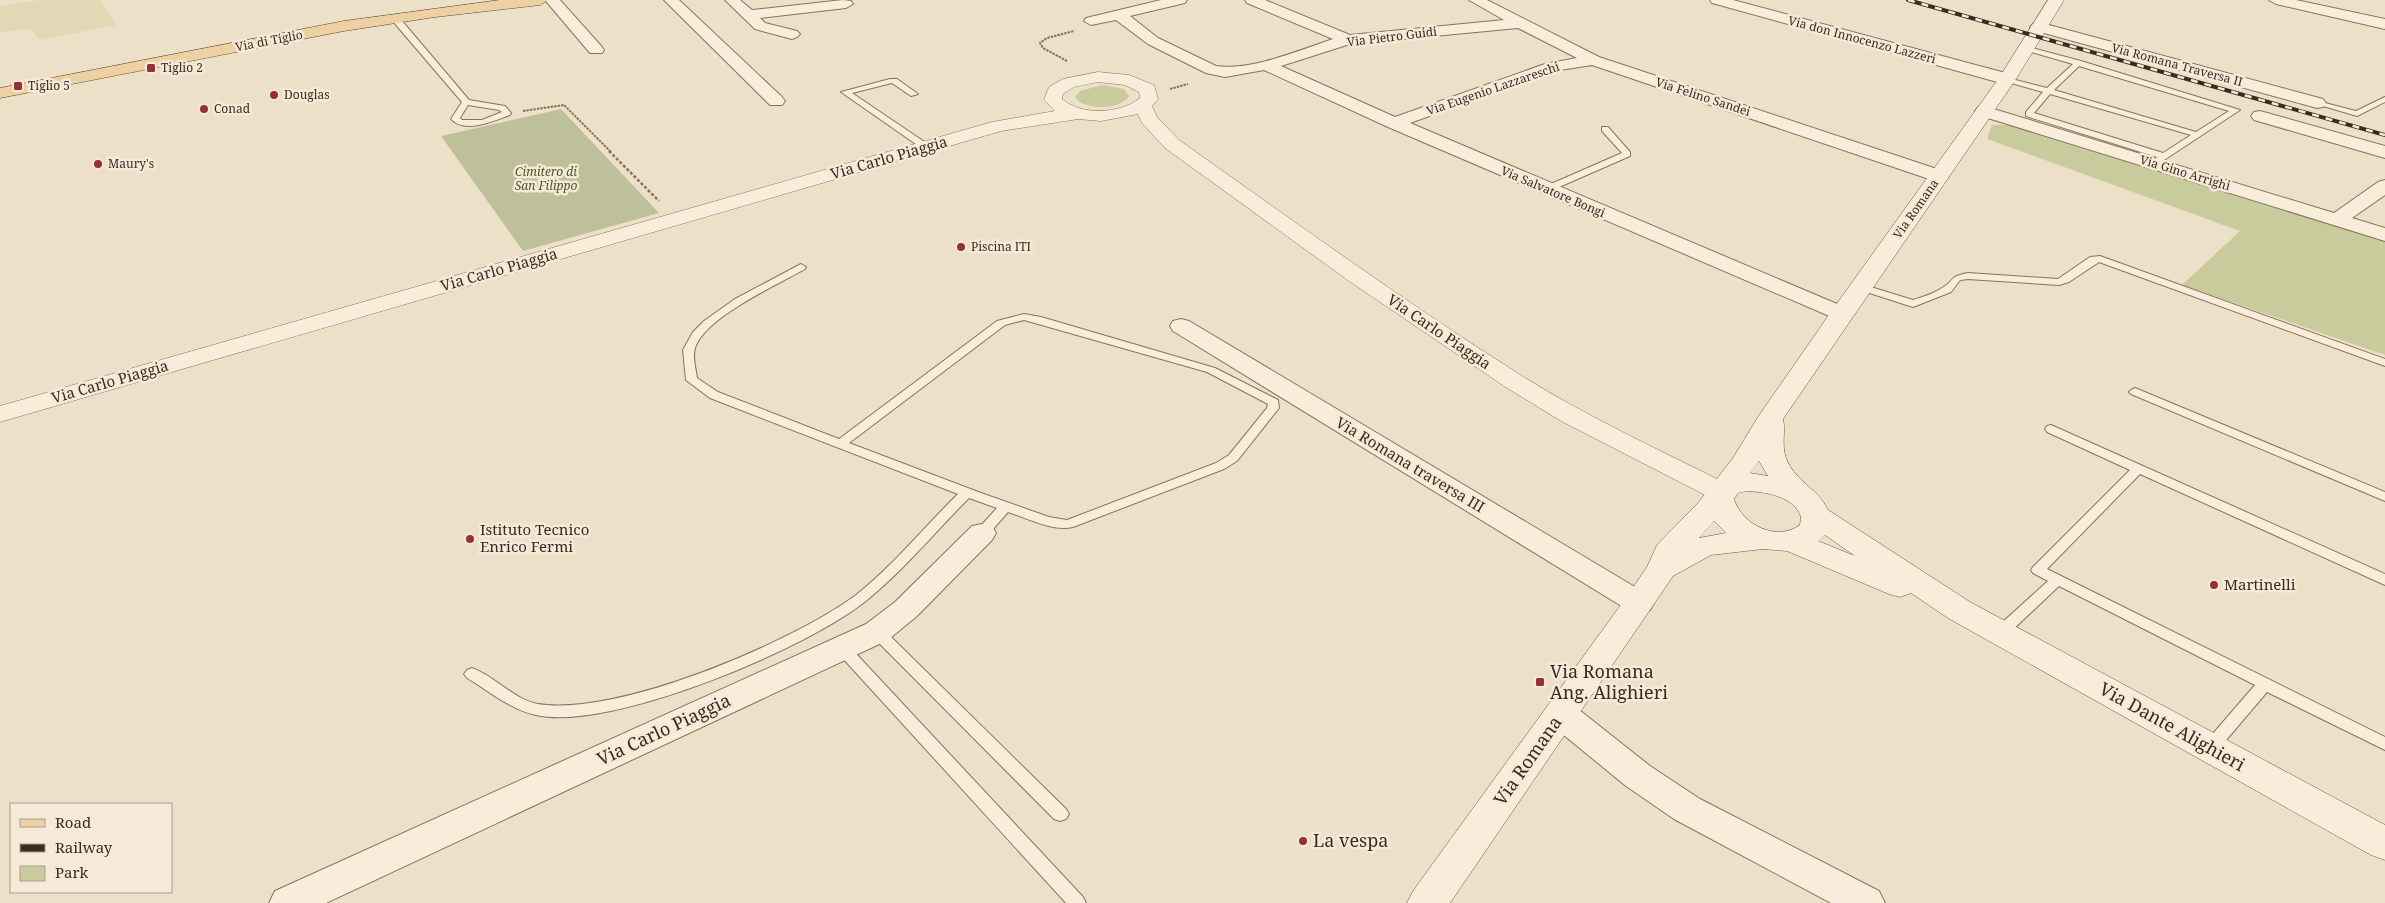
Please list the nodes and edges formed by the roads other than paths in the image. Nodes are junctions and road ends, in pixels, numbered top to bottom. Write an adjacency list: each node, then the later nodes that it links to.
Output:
1 (540, 0): 14 (main road, Via di Tiglio)
2 (552, 0): 22 (street)
3 (671, 0): 32 (street)
4 (732, 0): 13 (street)
5 (1180, 0): 12 (street)
6 (1252, 0): 20 (street)
7 (1476, 0): 16 (street, Via Felino Sandei)
8 (1717, 0): 26 (street, Via don Innocenzo Lazzeri)
9 (2056, 0): 18 (main road, Via Romana)
10 (2276, 0): 17 (street)
11 (846, 4): 13 (street)
12 (1118, 14): 15 (street); 25 (street, Via Pietro Guidi)
13 (748, 15): 19 (street)
14 (394, 17): 28 (main road, Via di Tiglio); 33 (lane)
15 (1091, 21)
16 (1520, 23): 20 (street, Via Pietro Guidi); 23 (street, Via Felino Sandei)
17 (2385, 24)
18 (2038, 27): 21 (main road, Via Romana); 34 (street, Via Romana Traversa II)
19 (792, 34)
20 (1348, 40): 25 (street, Via Pietro Guidi)
21 (2027, 48): 24 (lane); 26 (main road, Via Romana)
22 (596, 50)
23 (1593, 60): 39 (street, Via Eugenio Lazzareschi); 47 (street, Via Felino Sandei)
24 (2078, 63): 27 (lane); 42 (lane)
25 (1266, 65): 39 (street, Via Salvatore Bongi)
26 (2006, 79): 27 (lane); 36 (main road, Via Romana)
27 (2048, 90): 42 (lane); 46 (lane)
28 (0, 93)
29 (914, 94): 44 (lane)
30 (1053, 94): 35 (main road, Via Carlo Piaggia); 37 (main road); 40 (main road, Via Carlo Piaggia)
31 (2385, 99): 34 (lane)
32 (776, 101)
33 (466, 102): 33 (lane)
34 (2317, 103)
35 (1143, 105): 37 (main road); 43 (main road, Via Carlo Piaggia)
36 (1984, 110): 46 (street, Via Gino Arrighi); 47 (main road, Via Romana)
37 (1086, 114): 40 (main road, Via Carlo Piaggia); 43 (main road, Via Carlo Piaggia)
38 (2260, 116): 45 (street)
39 (1394, 123): 49 (street, Via Salvatore Bongi)
40 (999, 126): 44 (main road, Via Carlo Piaggia)
41 (1605, 129): 49 (lane)
42 (2199, 135): 46 (lane)
43 (1172, 144): 64 (main road, Via Carlo Piaggia)
44 (926, 147): 58 (main road, Via Carlo Piaggia)
45 (2385, 152)
46 (2159, 160): 50 (street, Via Gino Arrighi)
47 (1939, 176): 53 (main road, Via Romana)
48 (2385, 186): 50 (street)
49 (1547, 189): 54 (street, Via Salvatore Bongi)
50 (2337, 220): 51 (street, Via Gino Arrighi)
51 (2385, 235)
52 (801, 267): 61 (lane)
53 (1861, 287): 54 (main road, Via Romana); 56 (lane)
54 (1842, 314): 59 (main road, Via Romana)
55 (1181, 326): 74 (street, Via Romana traversa III)
56 (2385, 364)
57 (2135, 392): 66 (lane)
58 (0, 414)
59 (1772, 417): 64 (main road, Via Romana); 65 (main road, Via Romana)
60 (2051, 429): 62 (lane)
61 (840, 444): 63 (lane); 67 (lane)
62 (2138, 469): 72 (lane); 73 (lane)
63 (966, 493): 67 (lane); 79 (lane)
64 (1723, 493): 65 (main road, Via Romana); 70 (main road); 71 (main road, Via Romana)
65 (1797, 494): 68 (main road, Via Romana)
66 (2385, 497)
67 (1005, 506): 69 (lane, Via Carlo Piaggia)
68 (1816, 516): 70 (main road, Via Romana); 75 (main road, Via Dante Alighieri)
69 (982, 533): 76 (street, Via Carlo Piaggia)
70 (1778, 540): 71 (main road, Via Romana); 75 (main road, Via Dante Alighieri)
71 (1662, 569): 74 (main road, Via Romana)
72 (2057, 580): 77 (lane); 80 (lane)
73 (2385, 580)
74 (1639, 603): 81 (main road, Via Romana)
75 (1959, 610): 77 (main road, Via Dante Alighieri)
76 (877, 632): 78 (street, Via Carlo Piaggia); 84 (lane)
77 (2000, 633): 83 (main road, Via Dante Alighieri)
78 (842, 648): 86 (street, Via Carlo Piaggia); 87 (lane)
79 (472, 674)
80 (2264, 685): 82 (lane); 83 (lane)
81 (1561, 714): 88 (main road, Via Romana); 89 (street)
82 (2385, 744)
83 (2210, 748): 85 (main road, Via Dante Alighieri)
84 (1060, 814)
85 (2385, 844)
86 (288, 903)
87 (1077, 903)
88 (1427, 903)
89 (1866, 903)

